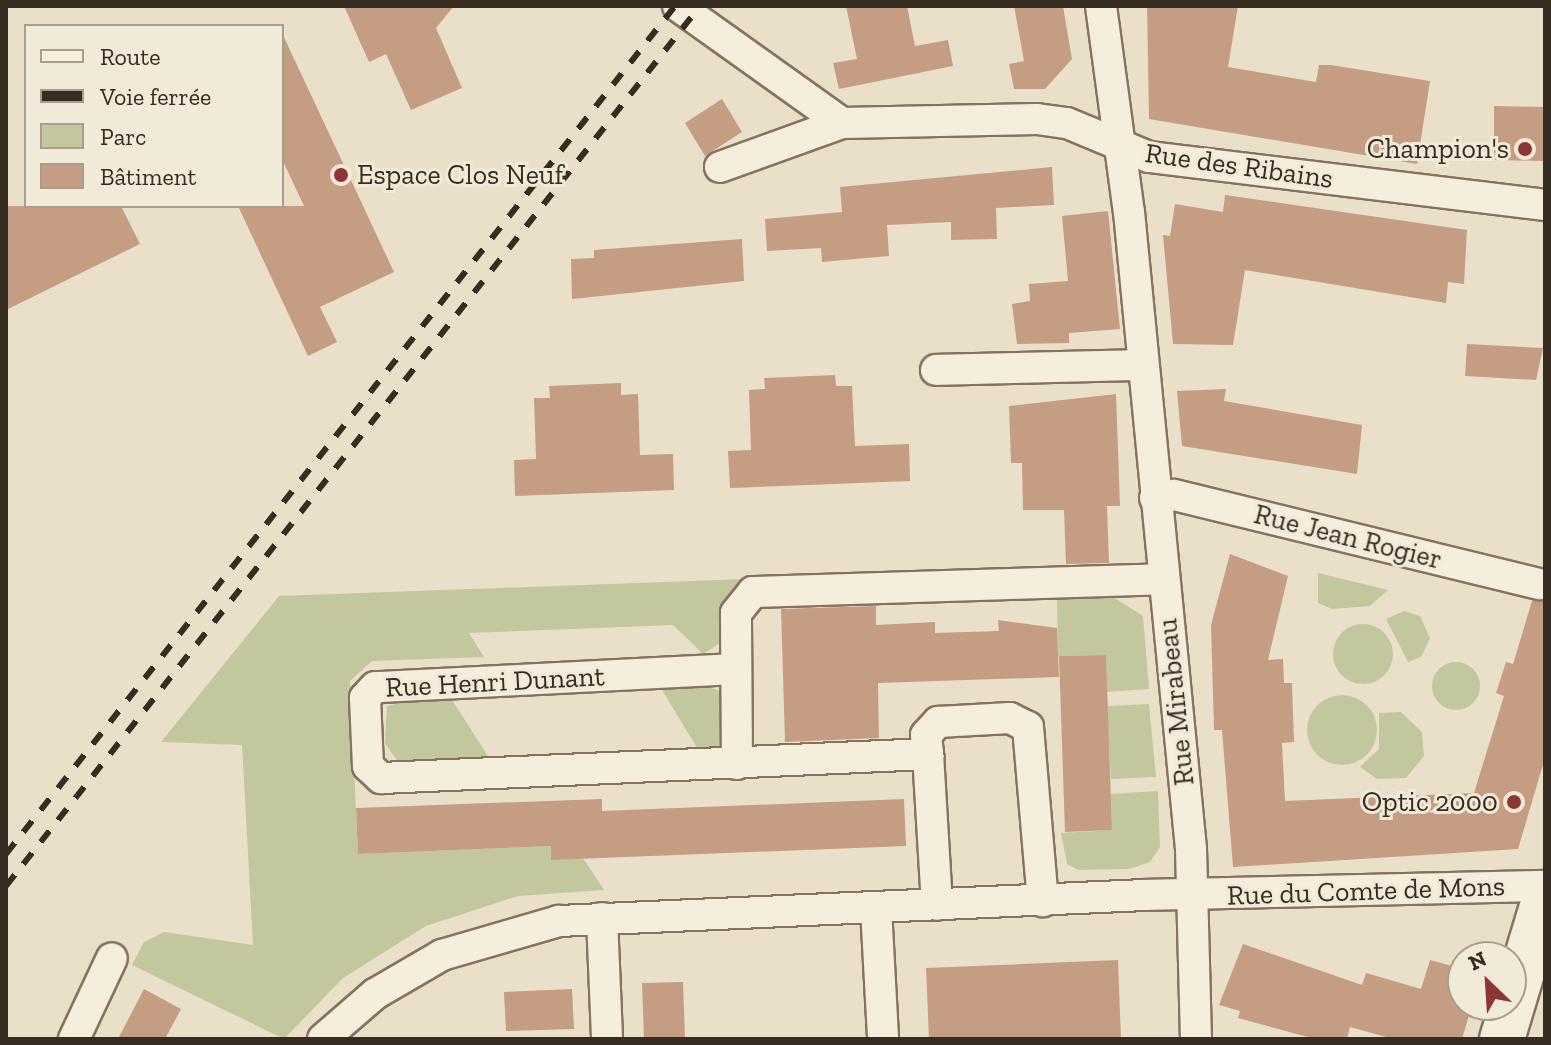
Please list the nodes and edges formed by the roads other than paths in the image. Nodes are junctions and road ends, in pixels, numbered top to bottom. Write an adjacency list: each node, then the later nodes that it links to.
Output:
1 (678, 6): 3 (street)
2 (1101, 6): 4 (street, Rue Mirabeau)
3 (842, 123): 4 (street, Rue des Ribains); 5 (street, Rue des Ribains)
4 (1118, 145): 6 (street, Rue des Ribains); 7 (street, Rue Mirabeau)
5 (720, 167)
6 (1545, 205)
7 (1141, 365): 8 (street); 9 (street, Rue Mirabeau)
8 (936, 370)
9 (1155, 498): 10 (street, Rue Mirabeau); 11 (street, Rue Jean Rogier)
10 (1163, 579): 12 (street); 16 (street, Rue Mirabeau)
11 (1540, 584)
12 (736, 669): 14 (street); 14 (street, Rue Henri Dunant)
13 (928, 754): 14 (street, Rue Henri Dunant); 18 (street); 19 (street)
14 (737, 764)
15 (1545, 886): 16 (street, Rue du Comte de Mons)
16 (1188, 896): 18 (street); 27 (street, Rue Mirabeau)
17 (1545, 897): 28 (street)
18 (1043, 901): 19 (street)
19 (937, 905): 20 (street)
20 (876, 908): 21 (street); 26 (street)
21 (602, 918): 24 (street); 25 (street)
22 (112, 958): 23 (street)
23 (74, 1039)
24 (323, 1039)
25 (607, 1039)
26 (883, 1039)
27 (1196, 1039)
28 (1502, 1039)

